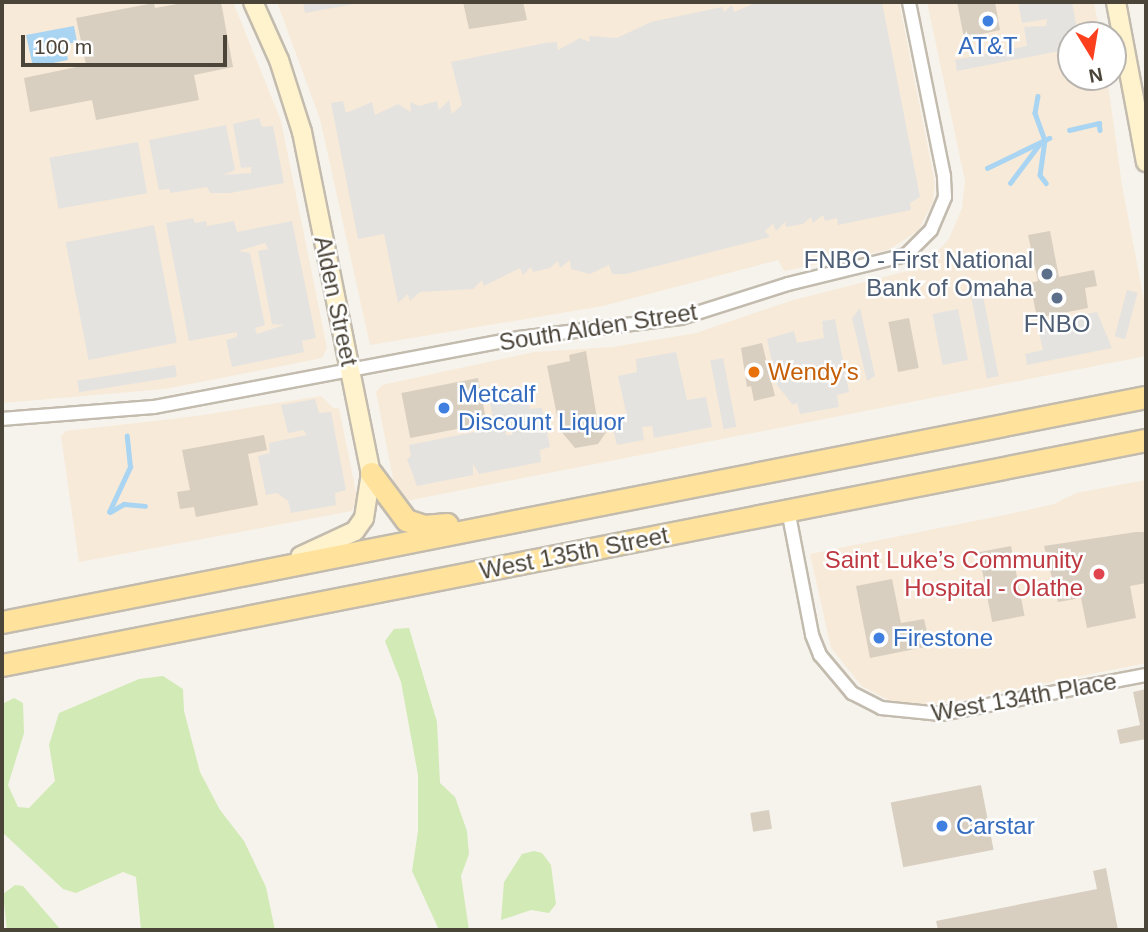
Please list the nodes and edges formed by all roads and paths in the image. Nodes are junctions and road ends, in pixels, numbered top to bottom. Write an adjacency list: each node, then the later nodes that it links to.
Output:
1 (253, 2): 5 (street, Alden Street)
2 (909, 2): 5 (street, South Alden Street)
3 (1116, 2): 4 (street)
4 (1146, 162)
5 (351, 371): 7 (street, South Alden Street); 9 (street, Alden Street)
6 (1146, 397): 10 (main road, West 135th Street)
7 (2, 419)
8 (1146, 440): 11 (main road, West 135th Street)
9 (371, 473): 10 (main road); 12 (street, Alden Street)
10 (676, 489): 12 (main road, West 135th Street)
11 (788, 510): 14 (main road, West 135th Street); 15 (street, West 134th Place)
12 (290, 565): 13 (main road, West 135th Street)
13 (2, 622)
14 (2, 665)
15 (1146, 675)

